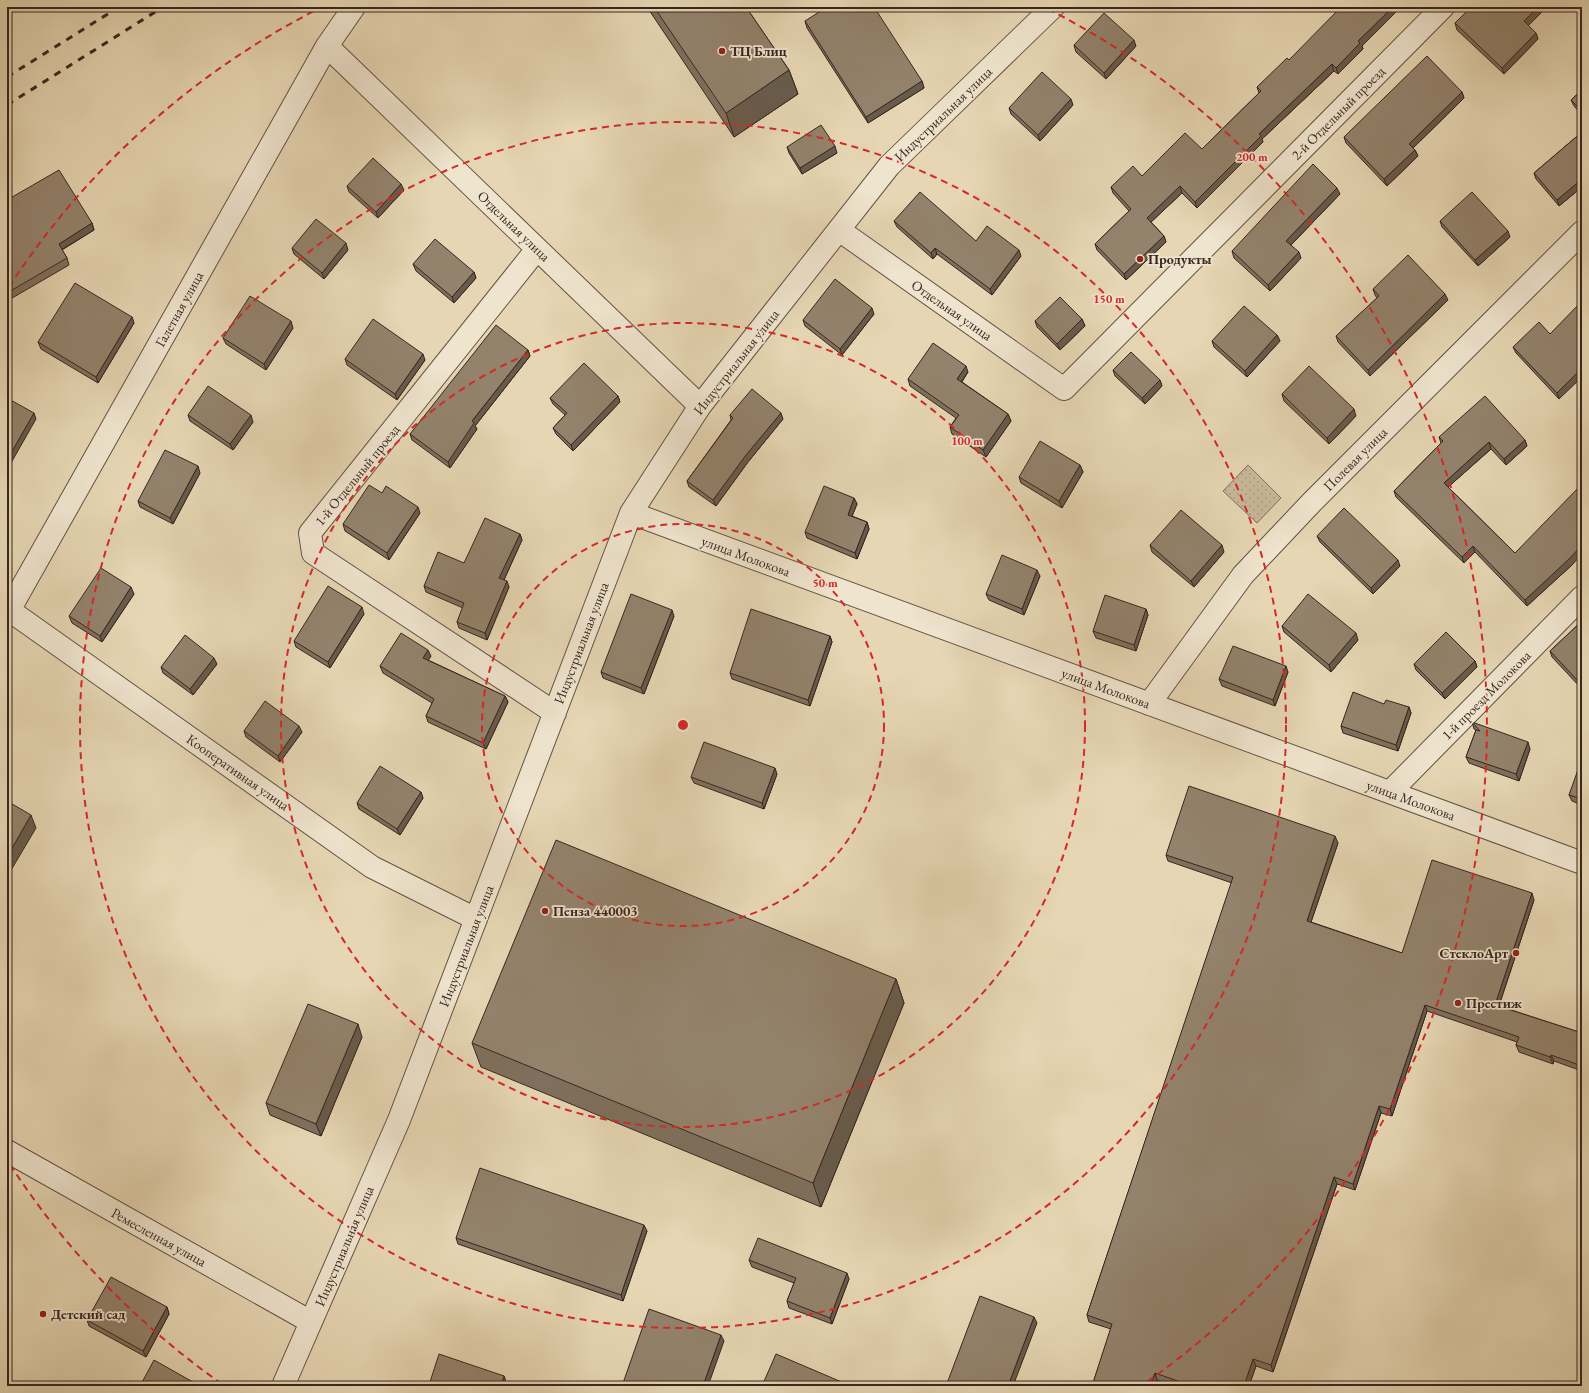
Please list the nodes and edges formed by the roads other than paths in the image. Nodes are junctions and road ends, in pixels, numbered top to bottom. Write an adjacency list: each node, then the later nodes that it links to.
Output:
1 (354, 7): 4 (street, Галетная улица)
2 (1053, 7): 5 (street, Индустриальная улица)
3 (1443, 7): 8 (street, 2-й Отдельный проезд)
4 (327, 46): 7 (street, Отдельная улица); 12 (street, Галетная улица)
5 (839, 230): 8 (street, Отдельная улица); 9 (street, Индустриальная улица)
6 (1582, 232): 13 (street, Полевая улица)
7 (537, 249): 9 (street, Отдельная улица); 14 (street, 1-й Отдельный проезд)
8 (1064, 389)
9 (700, 406): 10 (street, Индустриальная улица)
10 (631, 513): 13 (street, улица Молокова); 14 (street, Индустриальная улица)
11 (1582, 597): 15 (street, 1-й проезд Молокова)
12 (8, 612): 17 (street, Кооперативная улица)
13 (1149, 704): 15 (street, улица Молокова)
14 (555, 713): 17 (street, Индустриальная улица)
15 (1390, 792): 16 (street, улица Молокова)
16 (1582, 863)
17 (476, 919): 19 (street, Индустриальная улица)
18 (7, 1151): 19 (street, Ремесленная улица)
19 (311, 1322): 20 (street, Индустриальная улица)
20 (283, 1386)

